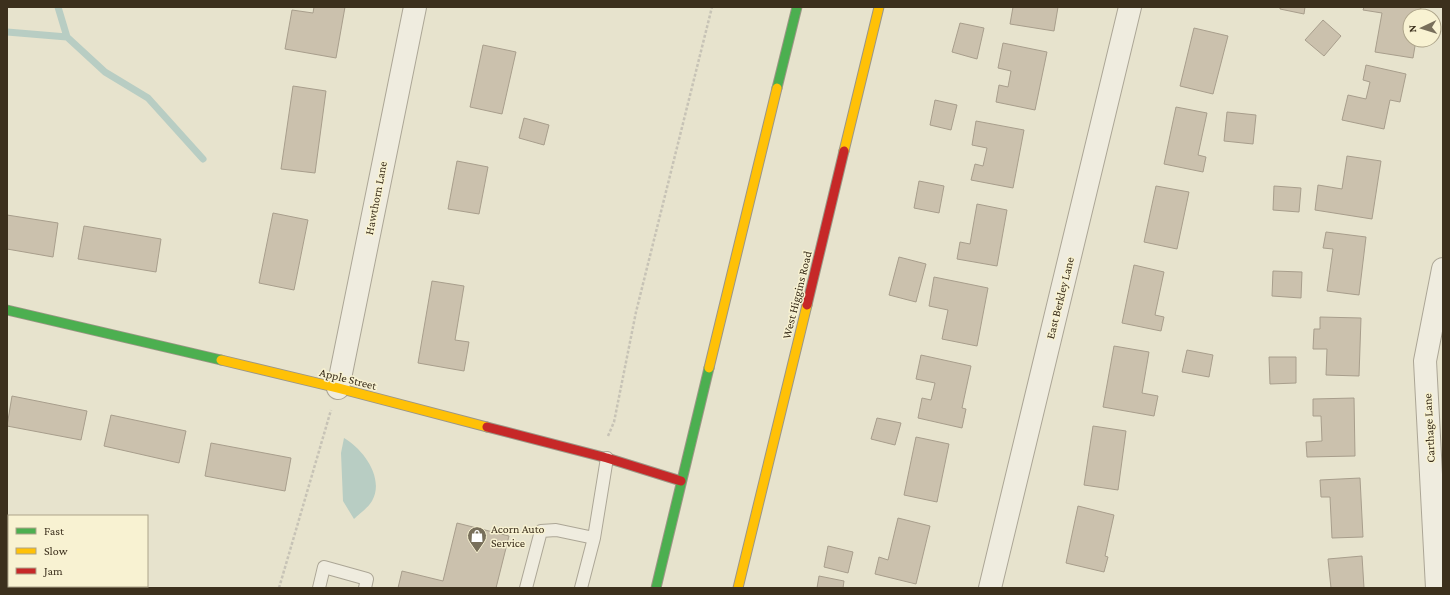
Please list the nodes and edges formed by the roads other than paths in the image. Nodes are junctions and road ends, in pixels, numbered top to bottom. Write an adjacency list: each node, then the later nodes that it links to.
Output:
1 (415, 7): 7 (street, Hawthorn Lane)
2 (797, 7): 9 (main road)
3 (879, 7): 16 (main road, West Higgins Road)
4 (1130, 7): 17 (street, East Berkley Lane)
5 (1443, 269): 18 (street, Carthage Lane)
6 (7, 310): 7 (main road, Apple Street)
7 (338, 388): 8 (main road, Apple Street)
8 (607, 458): 9 (main road, Apple Street); 10 (lane)
9 (681, 481): 15 (main road)
10 (594, 538): 13 (lane); 14 (lane)
11 (318, 588): 12 (lane)
12 (365, 588)
13 (526, 588)
14 (581, 588)
15 (656, 588)
16 (738, 588)
17 (990, 588)
18 (1437, 588)

